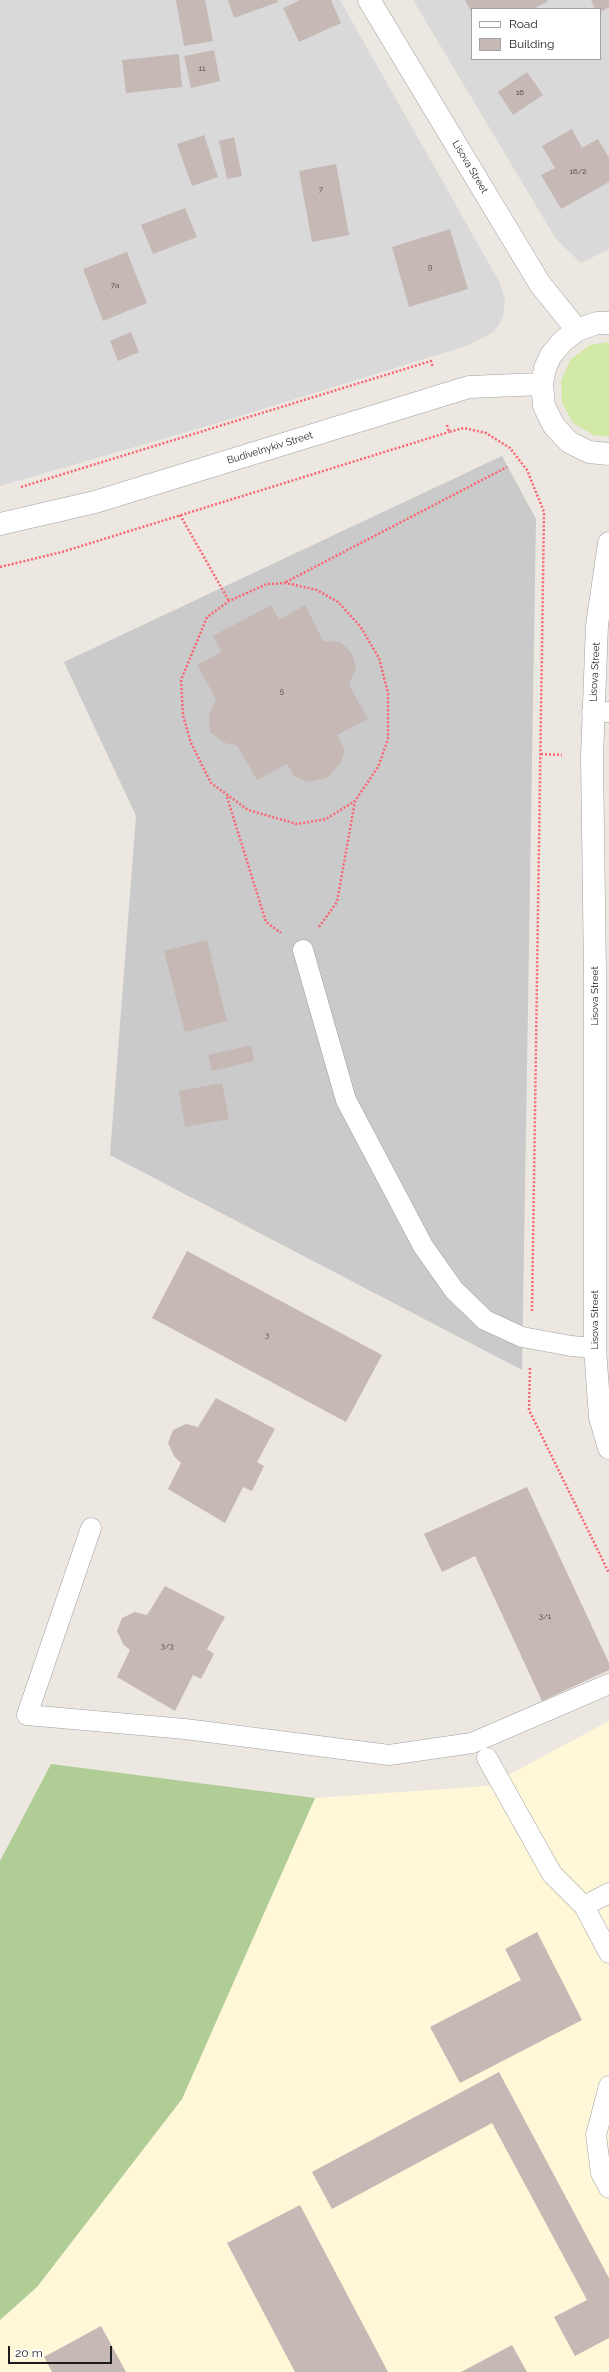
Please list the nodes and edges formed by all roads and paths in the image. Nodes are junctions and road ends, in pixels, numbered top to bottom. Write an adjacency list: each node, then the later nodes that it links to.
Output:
1 (369, 0): 3 (street, Lisova Street)
2 (609, 323): 3 (street)
3 (577, 330): 4 (street)
4 (542, 384): 5 (street, Budivelnykiv Street); 7 (street)
5 (440, 395): 6 (path); 9 (path); 11 (street, Budivelnykiv Street)
6 (449, 432): 10 (path); 21 (path)
7 (609, 454)
8 (507, 467): 14 (path)
9 (13, 489)
10 (180, 515): 13 (path); 15 (path)
11 (0, 524)
12 (609, 543): 16 (street, Lisova Street)
13 (0, 567)
14 (286, 583): 15 (path); 18 (path)
15 (229, 601): 17 (path)
16 (601, 712): 20 (street, Lisova Street)
17 (227, 797): 18 (path); 19 (path)
18 (355, 801): 19 (path)
19 (303, 950): 21 (lane)
20 (602, 973): 22 (street, Lisova Street)
21 (531, 1340): 22 (lane); 25 (path)
22 (595, 1348): 23 (street, Lisova Street)
23 (609, 1448)
24 (91, 1528): 26 (lane)
25 (609, 1573)
26 (609, 1684)
27 (487, 1758): 29 (lane)
28 (609, 1893): 29 (lane)
29 (584, 1906): 30 (lane)
30 (609, 1953)
31 (609, 2086): 32 (lane)
32 (609, 2188)

